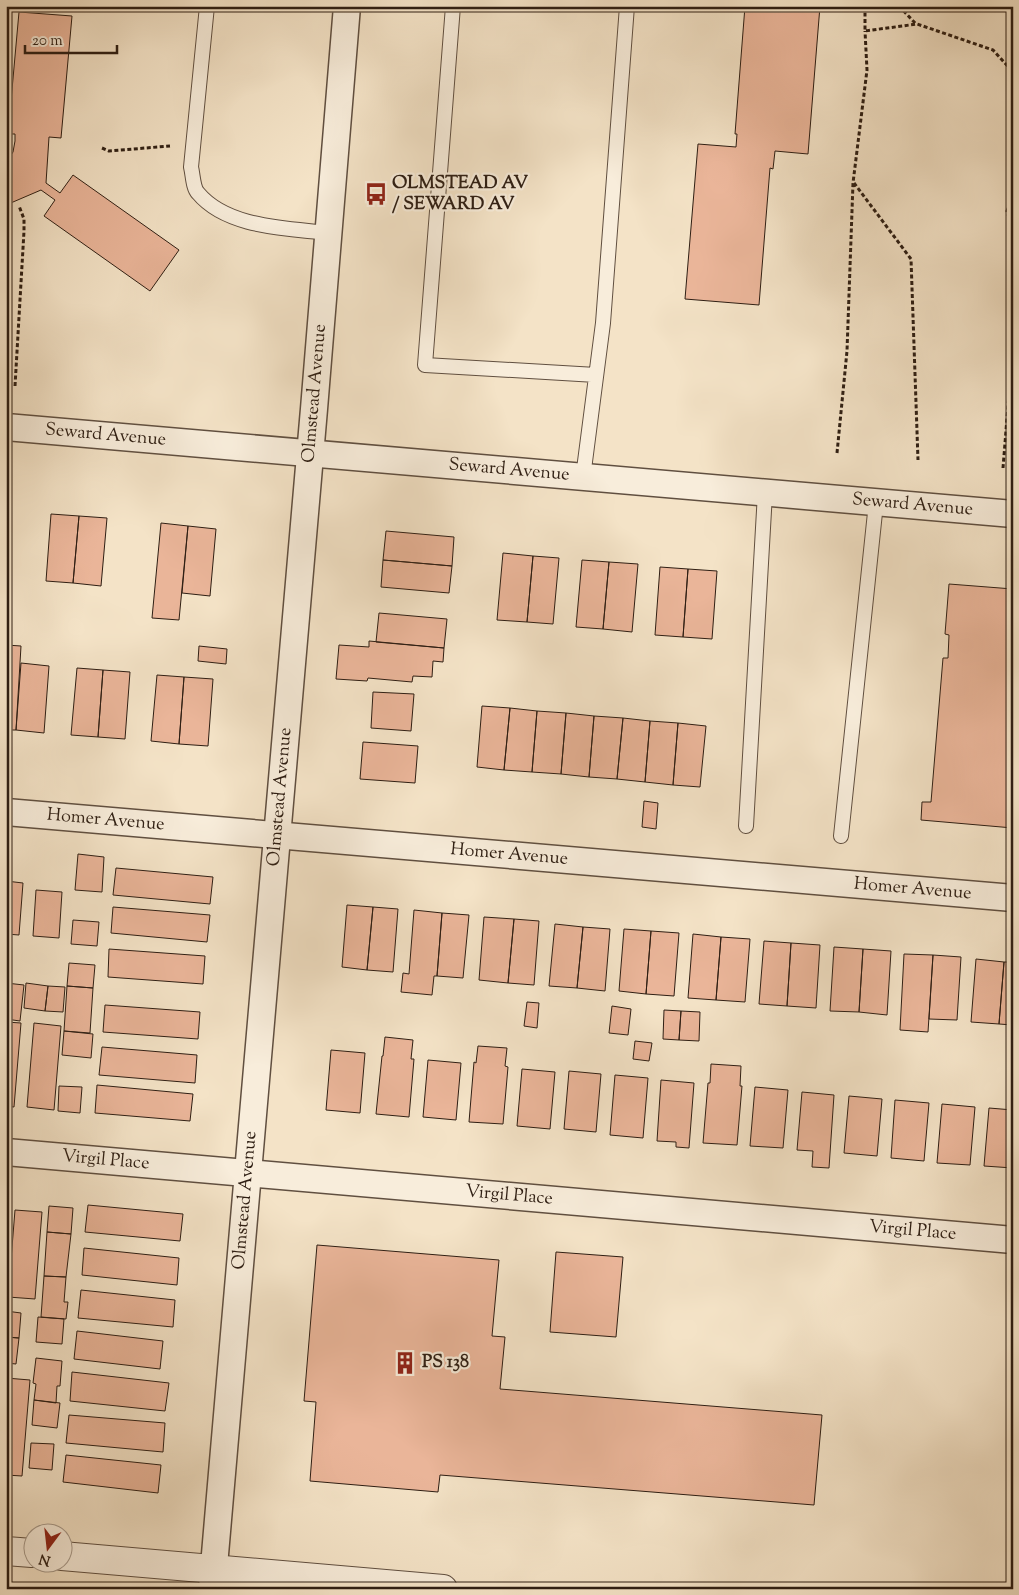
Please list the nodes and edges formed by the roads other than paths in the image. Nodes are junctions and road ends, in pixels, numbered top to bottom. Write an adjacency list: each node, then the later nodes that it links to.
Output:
1 (207, 6): 5 (lane)
2 (347, 6): 5 (street, Olmstead Avenue)
3 (453, 6): 6 (lane)
4 (627, 6): 6 (lane)
5 (328, 233): 8 (street, Olmstead Avenue)
6 (596, 375): 9 (lane)
7 (6, 427): 8 (street, Seward Avenue)
8 (310, 454): 9 (street, Seward Avenue); 15 (street, Olmstead Avenue)
9 (583, 477): 10 (street, Seward Avenue)
10 (765, 493): 11 (street, Seward Avenue); 14 (lane)
11 (876, 502): 12 (street, Seward Avenue); 16 (lane)
12 (1013, 514)
13 (6, 812): 15 (street, Homer Avenue)
14 (746, 826)
15 (278, 835): 17 (street, Homer Avenue); 19 (street, Olmstead Avenue)
16 (841, 836)
17 (1013, 898)
18 (6, 1152): 19 (street, Virgil Place)
19 (248, 1173): 20 (street, Virgil Place); 24 (street, Olmstead Avenue)
20 (1013, 1240)
21 (6, 1551): 22 (street)
22 (22, 1552)
23 (72, 1558): 24 (street)
24 (213, 1579): 25 (street)
25 (443, 1589)

